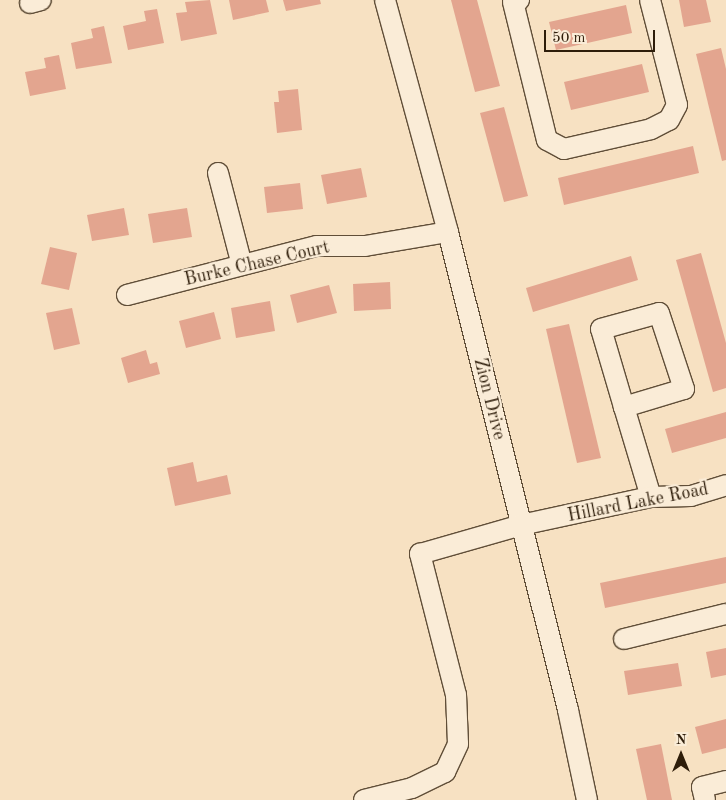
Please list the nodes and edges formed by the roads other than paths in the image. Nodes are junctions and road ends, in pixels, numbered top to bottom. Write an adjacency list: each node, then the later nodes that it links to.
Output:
1 (385, 0): 5 (street, Zion Drive)
2 (650, 0): 3 (street)
3 (515, 1)
4 (218, 173): 6 (street)
5 (448, 232): 6 (street, Burke Chase Court); 11 (street, Zion Drive)
6 (242, 265): 7 (street, Burke Chase Court)
7 (127, 295)
8 (624, 407): 8 (street); 10 (street)
9 (726, 485): 10 (street, Hillard Lake Road)
10 (651, 497): 11 (street, Hillard Lake Road)
11 (521, 525): 15 (street, Hillard Lake Road); 16 (street, Zion Drive)
12 (726, 614): 13 (street)
13 (624, 639)
14 (726, 781): 17 (street)
15 (364, 800)
16 (587, 800)
17 (705, 800)

